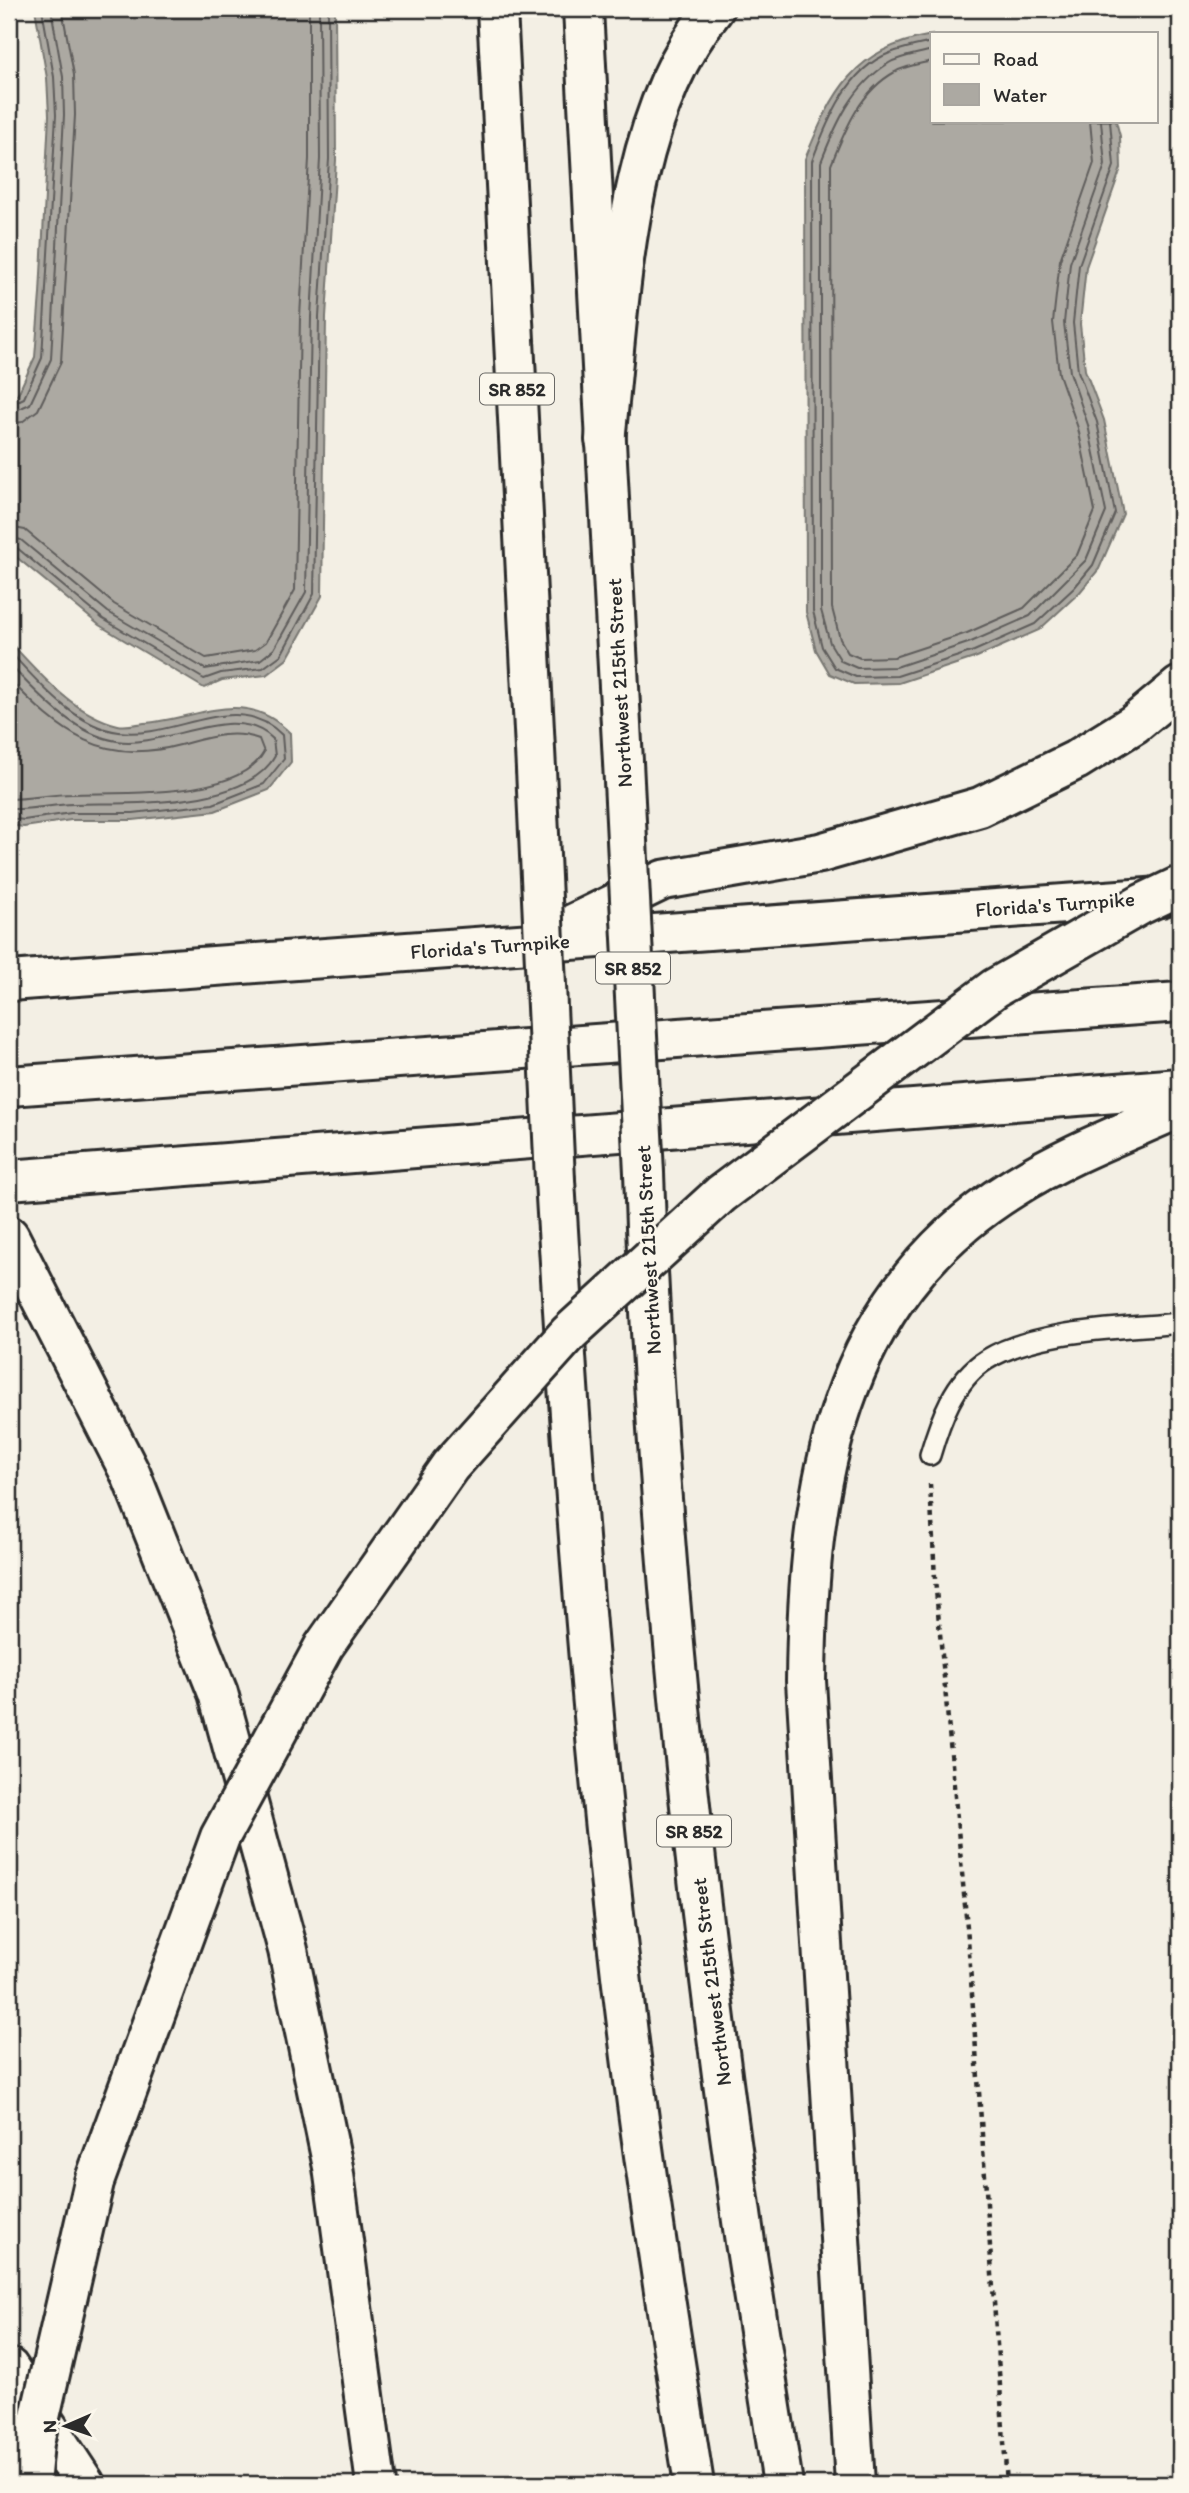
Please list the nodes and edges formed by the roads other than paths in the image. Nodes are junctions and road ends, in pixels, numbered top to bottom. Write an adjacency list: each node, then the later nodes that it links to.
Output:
1 (497, 9): 22 (main road, SR 852, bridge)
2 (583, 9): 4 (main road, Northwest 215th Street / SR 852)
3 (714, 9): 4 (main road)
4 (606, 440): 23 (main road, Northwest 215th Street / SR 852, bridge)
5 (1180, 686): 8 (main road)
6 (1180, 886): 19 (main road, bridge)
7 (1180, 895): 8 (main road, Florida's Turnpike)
8 (533, 943): 9 (main road, Florida's Turnpike)
9 (9, 981)
10 (1180, 1002): 11 (main road)
11 (9, 1086)
12 (1180, 1088): 14 (main road)
13 (1180, 1108): 24 (main road)
14 (9, 1180)
15 (14, 1245): 21 (main road)
16 (1180, 1323): 17 (lane)
17 (930, 1455)
18 (9, 2368): 20 (main road)
19 (30, 2484)
20 (85, 2484)
21 (376, 2484)
22 (694, 2484)
23 (783, 2484)
24 (855, 2484)

